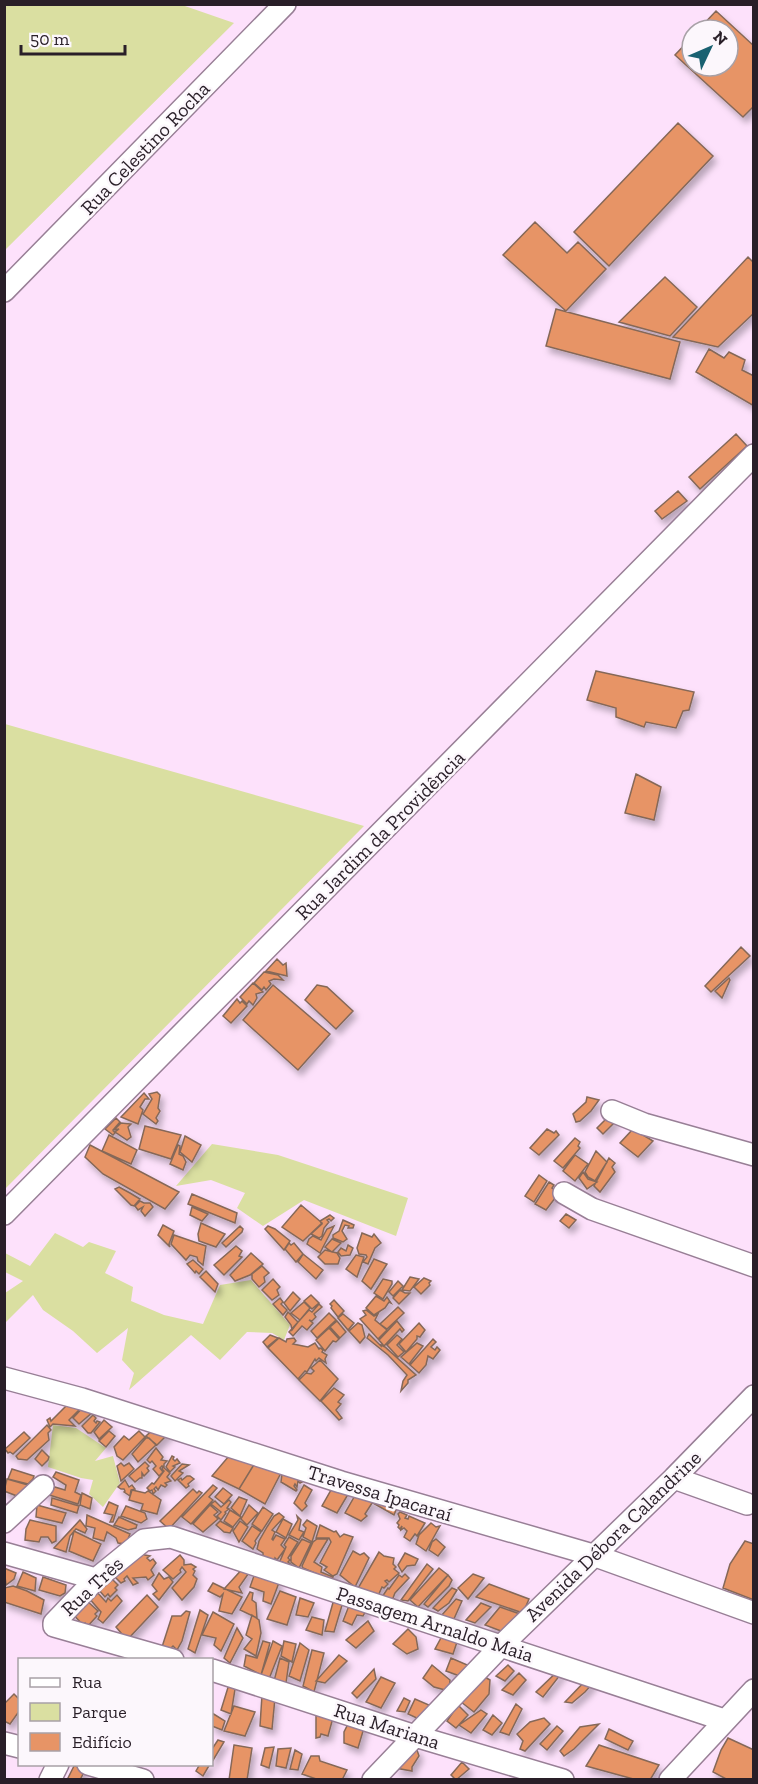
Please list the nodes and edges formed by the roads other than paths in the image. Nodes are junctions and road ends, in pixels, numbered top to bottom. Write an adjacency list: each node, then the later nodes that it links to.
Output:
1 (285, 4): 2 (street, Rua Celestino Rocha)
2 (4, 291)
3 (753, 455): 7 (street, Rua Jardim da Providência)
4 (612, 1111): 5 (street)
5 (753, 1155)
6 (564, 1193): 8 (street)
7 (4, 1214)
8 (753, 1266)
9 (4, 1378): 17 (street, Travessa Ipacaraí)
10 (753, 1396): 11 (street, Avenida Débora Calandrine)
11 (674, 1478): 13 (street); 17 (street, Avenida Débora Calandrine)
12 (43, 1486): 14 (street)
13 (747, 1504)
14 (4, 1522)
15 (144, 1540): 18 (street, Rua Três); 20 (street, Passagem Arnaldo Maia)
16 (4, 1553): 18 (street)
17 (593, 1555): 19 (street, Travessa Ipacaraí); 20 (street, Avenida Débora Calandrine)
18 (96, 1579): 21 (street, Rua Três)
19 (753, 1613)
20 (501, 1646): 24 (street, Passagem Arnaldo Maia); 25 (street, Avenida Débora Calandrine)
21 (169, 1658)
22 (213, 1670): 25 (street, Rua Mariana)
23 (753, 1690): 24 (street)
24 (724, 1720): 30 (street)
25 (415, 1736): 28 (street, Avenida Débora Calandrine); 29 (street, Rua Mariana)
26 (95, 1766): 27 (street)
27 (143, 1779)
28 (373, 1779)
29 (563, 1779)
30 (670, 1779)

